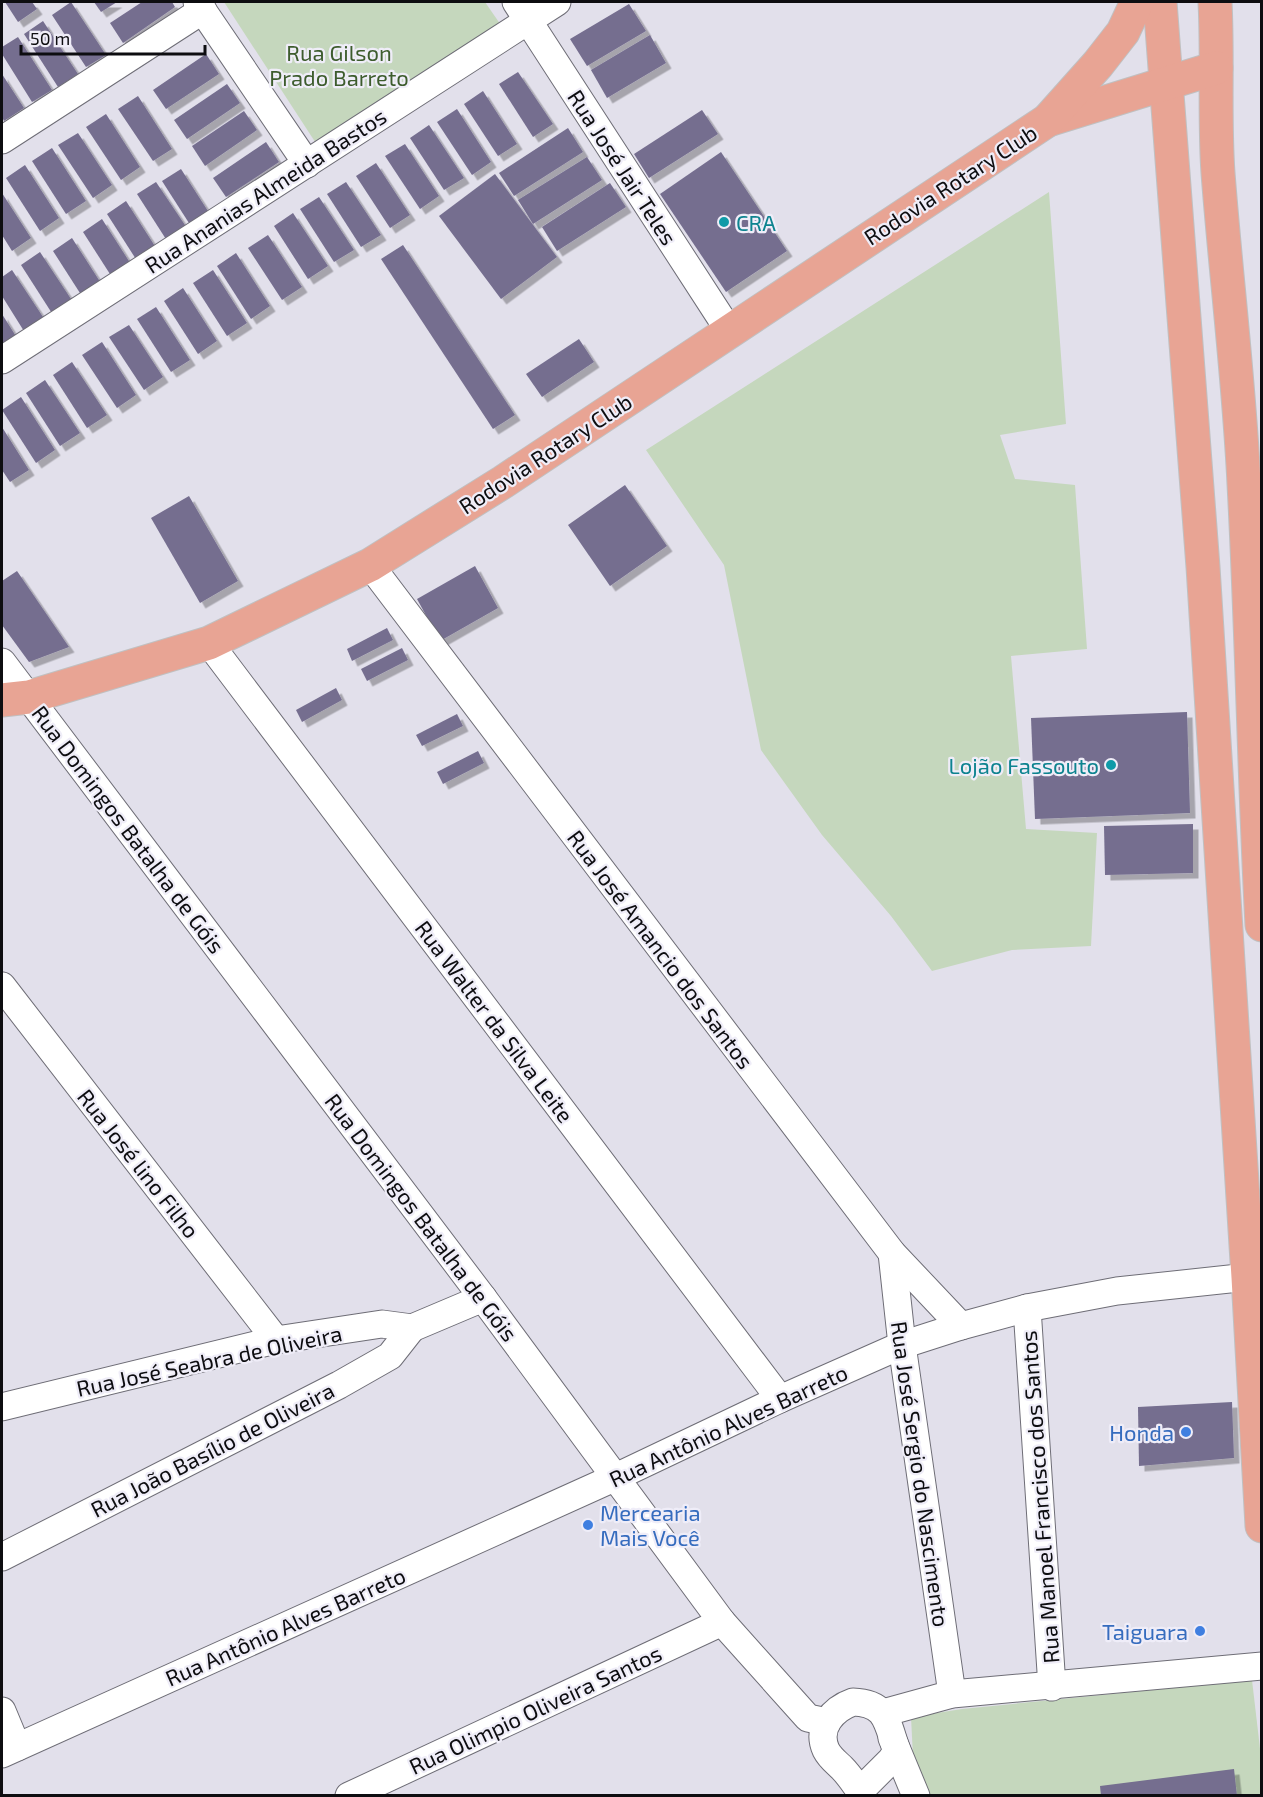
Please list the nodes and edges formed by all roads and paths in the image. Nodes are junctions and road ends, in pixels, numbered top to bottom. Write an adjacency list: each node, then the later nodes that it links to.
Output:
1 (557, 2): 6 (street, Rua Ananias Almeida Bastos)
2 (1137, 2): 9 (main road)
3 (1160, 2): 8 (main road)
4 (1215, 2): 7 (main road)
5 (200, 6): 10 (street); 11 (street)
6 (522, 11): 11 (street, Rua Ananias Almeida Bastos); 12 (street, Rua José Jair Teles)
7 (1216, 68): 8 (main road); 14 (main road)
8 (1166, 82): 9 (main road); 17 (main road)
9 (1048, 120): 12 (main road, Rodovia Rotary Club)
10 (2, 140)
11 (307, 164): 13 (street, Rua Ananias Almeida Bastos)
12 (730, 332): 16 (main road, Rodovia Rotary Club)
13 (2, 360)
14 (1253, 479): 15 (main road)
15 (1248, 559): 17 (main road); 21 (main road)
16 (370, 566): 18 (main road, Rodovia Rotary Club); 24 (street, Rua José Amancio dos Santos)
17 (1203, 567): 25 (main road)
18 (209, 643): 20 (main road, Rodovia Rotary Club); 32 (street, Rua Walter da Silva Leite)
19 (2, 662): 20 (street, Rua Domingos Batalha de Góis)
20 (15, 698): 26 (street, Rua Domingos Batalha de Góis)
21 (1258, 803): 22 (main road)
22 (1262, 926)
23 (2, 986): 30 (street, Rua José lino Filho)
24 (892, 1253): 28 (street, Rua José Amancio dos Santos); 31 (street, Rua José Sergio do Nascimento)
25 (1248, 1277): 27 (street, Rua Antônio Alves Barreto); 35 (main road)
26 (483, 1298): 29 (street); 34 (street, Rua Domingos Batalha de Góis)
27 (1027, 1308): 28 (street, Rua Antônio Alves Barreto); 39 (street, Rua Manoel Francisco dos Santos)
28 (961, 1326): 31 (street, Rua Antônio Alves Barreto)
29 (412, 1328): 30 (street, Rua José Seabra de Oliveira); 36 (street, Rua João Basílio de Oliveira)
30 (276, 1340): 33 (street, Rua José Seabra de Oliveira)
31 (902, 1345): 32 (street, Rua Antônio Alves Barreto); 40 (street, Rua José Sergio do Nascimento)
32 (780, 1399): 34 (street, Rua Antônio Alves Barreto)
33 (2, 1407)
34 (616, 1477): 37 (street, Rua Domingos Batalha de Góis); 44 (street, Rua Antônio Alves Barreto)
35 (1262, 1526)
36 (2, 1557)
37 (722, 1622): 42 (street, Rua Domingos Batalha de Góis); 46 (street, Rua Olimpio Oliveira Santos)
38 (1262, 1666): 39 (street)
39 (1052, 1686): 40 (street)
40 (951, 1695): 43 (street)
41 (2, 1711): 44 (street)
42 (827, 1722): 43 (street); 45 (street)
43 (891, 1734): 45 (street); 47 (street)
44 (9, 1750)
45 (858, 1794)
46 (349, 1796)
47 (916, 1796)

